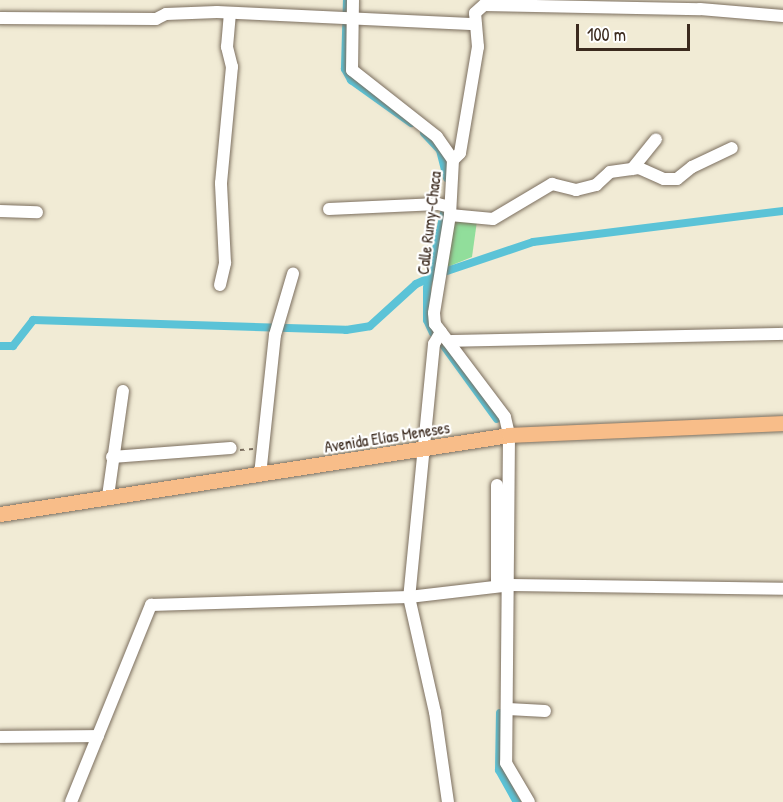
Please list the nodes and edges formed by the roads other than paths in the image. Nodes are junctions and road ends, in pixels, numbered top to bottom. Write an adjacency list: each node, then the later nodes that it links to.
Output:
1 (353, 0): 6 (street, Calle Rumy-Chaca)
2 (701, 4): 4 (street); 7 (street)
3 (230, 14): 5 (street); 6 (street); 17 (street)
4 (783, 16)
5 (0, 18)
6 (346, 20): 7 (street); 10 (street, Calle Rumy-Chaca)
7 (476, 24): 10 (street)
8 (656, 139): 11 (street)
9 (732, 148): 11 (street)
10 (453, 160): 15 (street, Calle Rumy-Chaca)
11 (632, 169): 15 (street)
12 (329, 209): 15 (street)
13 (0, 211): 14 (street)
14 (37, 212)
15 (450, 212): 19 (street, Calle Rumy-Chaca)
16 (293, 274): 26 (street)
17 (220, 285)
18 (783, 334): 19 (street)
19 (445, 336): 22 (street, Calle Rumy-Chaca); 24 (street)
20 (123, 391): 25 (street)
21 (783, 423): 22 (main road, Avenida Elías Meneses)
22 (509, 435): 24 (main road, Avenida Elías Meneses); 30 (street, Calle Rumy-Chaca)
23 (231, 448): 25 (street)
24 (421, 450): 26 (main road, Avenida Elías Meneses); 33 (street)
25 (112, 457): 28 (street)
26 (260, 475): 28 (main road, Avenida Elías Meneses)
27 (497, 485): 31 (street)
28 (108, 496): 29 (main road, Avenida Elías Meneses)
29 (0, 514)
30 (511, 585): 31 (street); 32 (street); 34 (street, Calle Rumy-Chaca)
31 (497, 586): 33 (street)
32 (783, 589)
33 (409, 597): 36 (street); 39 (street)
34 (508, 709): 35 (street); 40 (street, Calle Rumy-Chaca)
35 (546, 711)
36 (98, 736): 37 (street); 38 (street)
37 (0, 737)
38 (71, 802)
39 (448, 802)
40 (529, 802)

